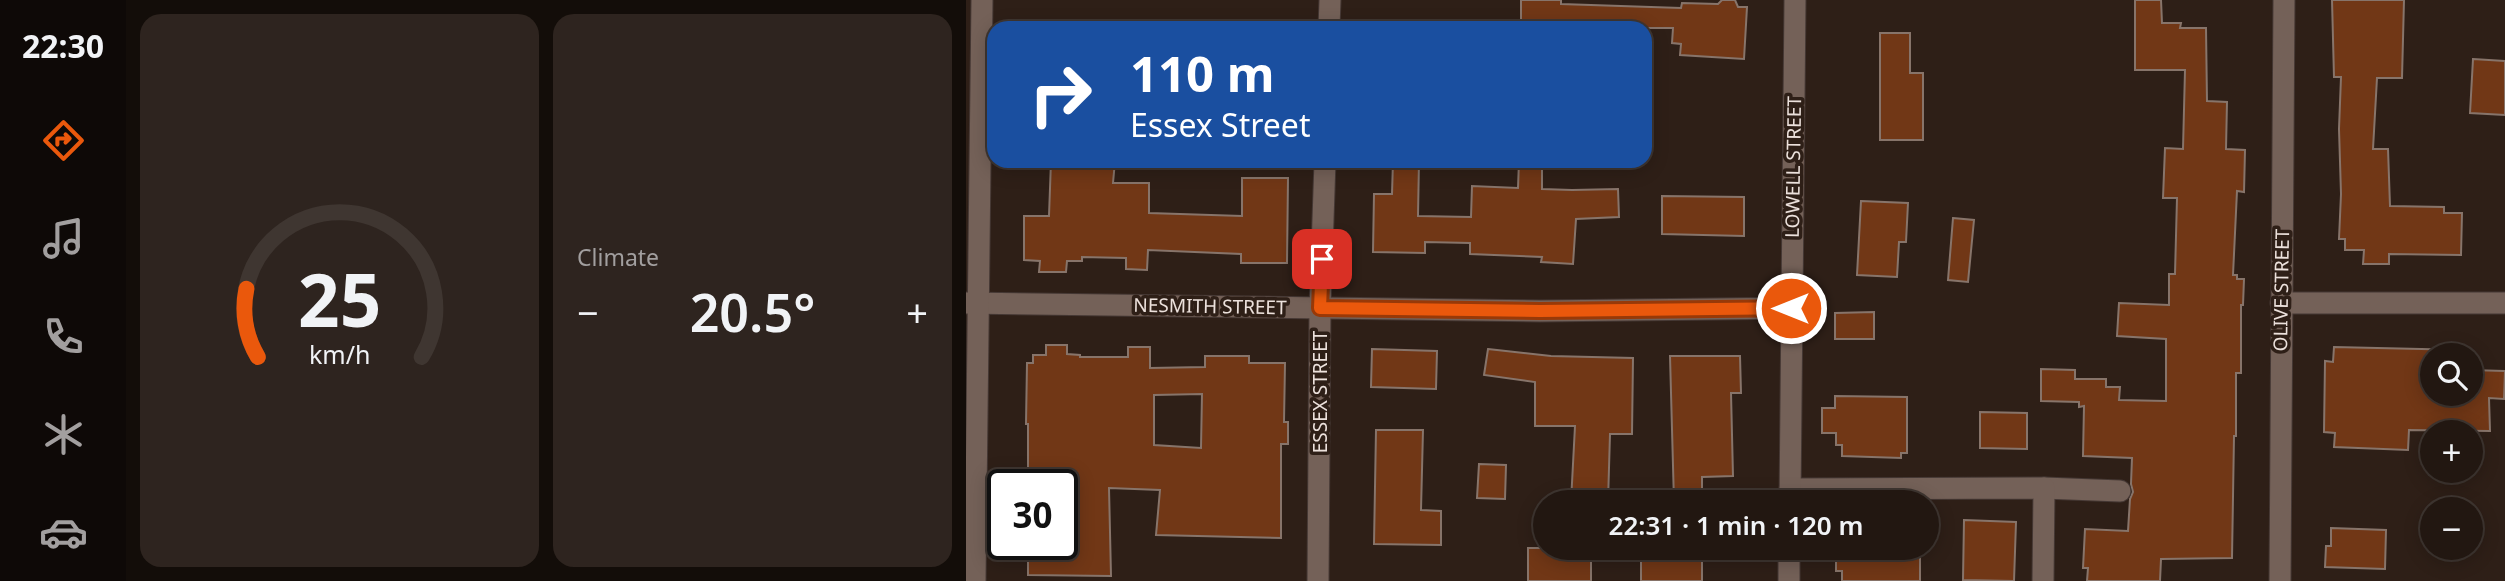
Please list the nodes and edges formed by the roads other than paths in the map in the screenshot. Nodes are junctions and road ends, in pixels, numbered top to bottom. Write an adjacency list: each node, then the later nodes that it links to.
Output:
1 (982, 0): 7 (street)
2 (1330, 0): 5 (street)
3 (1794, 0): 11 (street, LOWELL STREET)
4 (2284, 0): 8 (street, OLIVE STREET)
5 (1329, 21)
6 (1325, 168): 10 (street, ESSEX STREET)
7 (972, 303): 10 (street, NESMITH STREET); 17 (street)
8 (2281, 303): 9 (street); 21 (street, OLIVE STREET)
9 (2505, 303)
10 (1320, 308): 11 (street, NESMITH STREET); 18 (street, ESSEX STREET)
11 (1791, 308): 13 (street, LOWELL STREET)
12 (2044, 488): 14 (street); 15 (street); 20 (street)
13 (1790, 490)
14 (1939, 491)
15 (2120, 491)
16 (1789, 560): 19 (street)
17 (975, 581)
18 (1318, 581)
19 (1789, 581)
20 (2043, 581)
21 (2280, 581)

